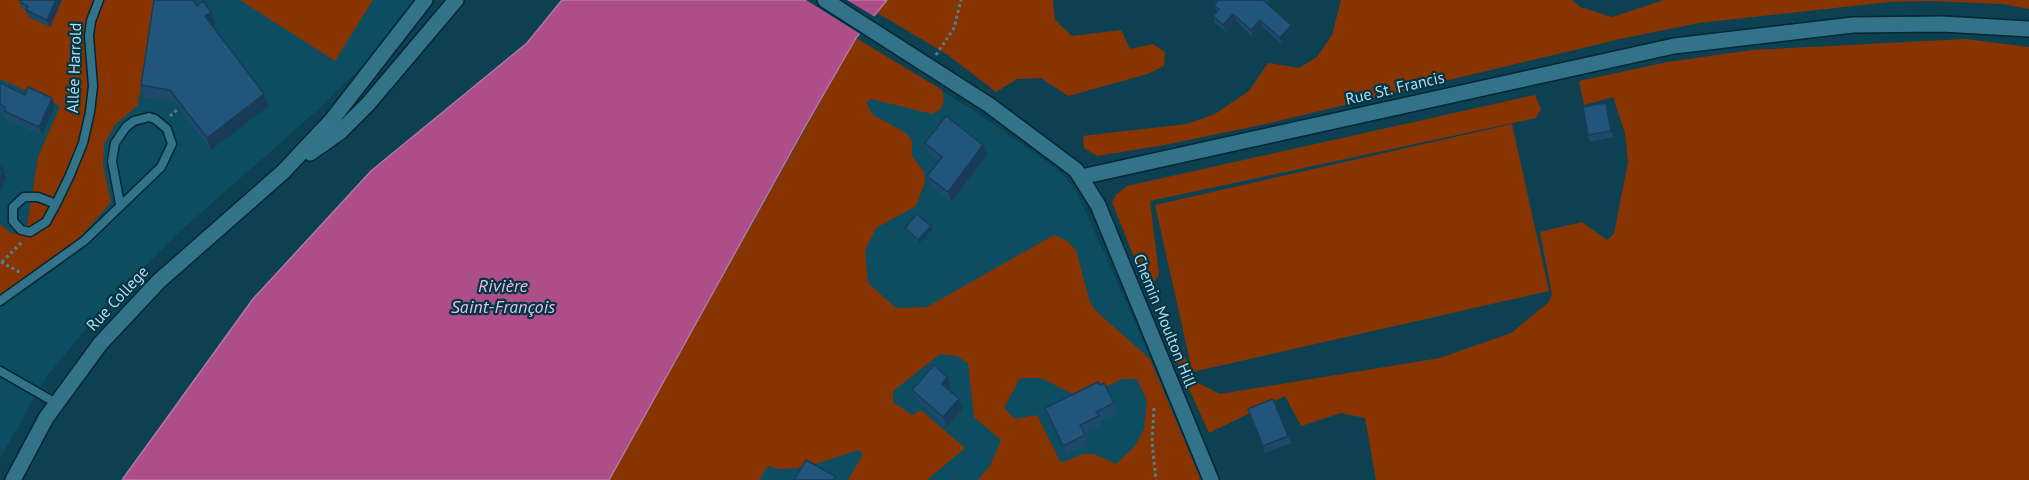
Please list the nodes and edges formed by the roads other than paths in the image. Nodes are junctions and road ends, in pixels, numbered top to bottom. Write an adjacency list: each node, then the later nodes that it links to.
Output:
1 (99, 0): 8 (lane, Allée Harrold)
2 (425, 0): 6 (street, Rue College)
3 (456, 0): 6 (street, Rue College)
4 (825, 0): 7 (street)
5 (2029, 29): 7 (street, Rue St. Francis)
6 (283, 172): 12 (street, Rue College)
7 (1081, 177): 14 (street, Chemin Moulton Hill)
8 (56, 204): 8 (lane, Allée Harrold)
9 (120, 204): 9 (lane); 10 (lane)
10 (0, 302)
11 (0, 371): 12 (lane)
12 (56, 404): 13 (street, Rue College)
13 (14, 480)
14 (1211, 480)

